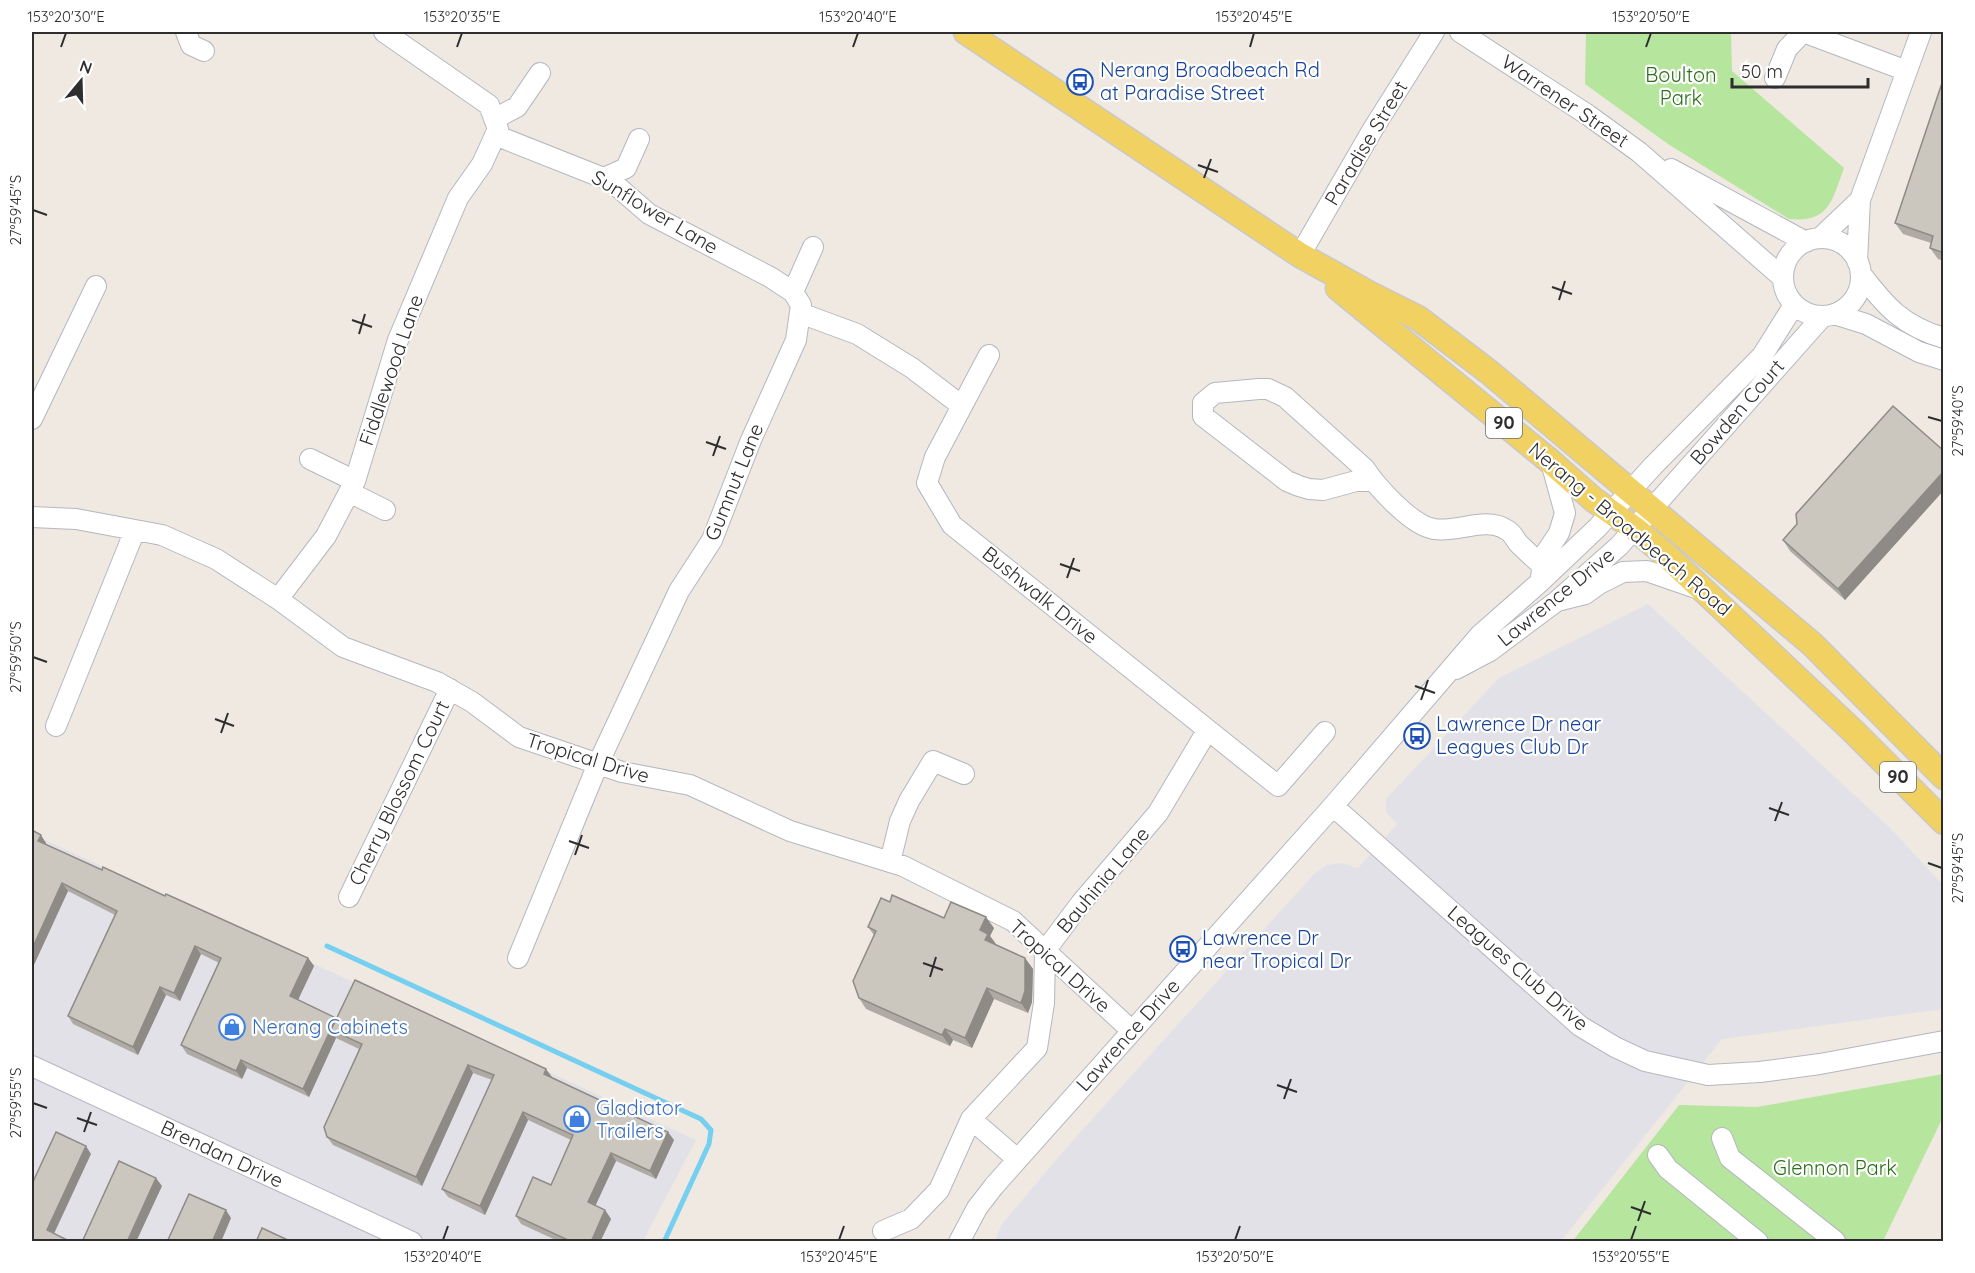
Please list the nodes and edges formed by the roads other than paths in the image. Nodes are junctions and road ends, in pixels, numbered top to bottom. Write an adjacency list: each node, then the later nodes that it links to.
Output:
1 (186, 32): 9 (street)
2 (384, 32): 13 (street)
3 (966, 32): 20 (main road, Nerang - Broadbeach Road / 90)
4 (1434, 32): 20 (street, Paradise Street)
5 (1460, 32): 8 (street, Warrener Street)
6 (1805, 32): 10 (street); 12 (street)
7 (1921, 32): 10 (street)
8 (1476, 37): 15 (street, Warrener Street)
9 (204, 51)
10 (1907, 71): 17 (street)
11 (540, 73): 13 (street)
12 (1775, 78)
13 (495, 127): 16 (street, Sunflower Lane); 36 (street, Fiddlewood Lane)
14 (639, 138): 16 (street)
15 (1639, 152): 18 (street, Warrener Street); 22 (street, Warrener Street)
16 (604, 178): 24 (street, Sunflower Lane)
17 (1860, 200): 18 (street); 21 (street)
18 (1813, 240): 21 (street); 22 (street)
19 (813, 247): 24 (street)
20 (1300, 255): 34 (main road, Nerang - Broadbeach Road / 90); 37 (main road, Nerang - Broadbeach Road / 90)
21 (1859, 268): 27 (street); 28 (street)
22 (1783, 278): 25 (street)
23 (96, 286): 32 (street)
24 (793, 292): 26 (street, Gumnut Lane)
25 (1794, 304): 27 (street); 37 (street, Bowden Court)
26 (800, 313): 31 (street); 53 (street, Gumnut Lane)
27 (1828, 315): 30 (street); 38 (street, Bowden Court)
28 (1944, 338)
29 (989, 354): 31 (street, Bushwalk Drive)
30 (1944, 360)
31 (962, 406): 51 (street, Bushwalk Drive)
32 (32, 419)
33 (310, 459): 36 (street)
34 (1551, 462): 40 (main road, Nerang - Broadbeach Road / 90); 44 (street)
35 (1373, 481): 35 (street); 44 (street)
36 (352, 486): 39 (street); 46 (street, Fiddlewood Lane)
37 (1631, 490): 38 (main road, Nerang - Broadbeach Road / 90); 40 (street, Lawrence Drive)
38 (1653, 509): 42 (street, Lawrence Drive); 55 (main road, Nerang - Broadbeach Road / 90)
39 (385, 510)
40 (1612, 513): 42 (main road, Nerang - Broadbeach Road / 90); 44 (street, Lawrence Drive)
41 (32, 517): 43 (street, Tropical Drive)
42 (1635, 529): 45 (main road, Nerang - Broadbeach Road / 90); 47 (street, Lawrence Drive)
43 (135, 530): 46 (street, Tropical Drive); 50 (street)
44 (1541, 574): 48 (street, Lawrence Drive)
45 (1707, 592): 47 (street); 57 (main road, Nerang - Broadbeach Road / 90)
46 (278, 599): 49 (street, Tropical Drive)
47 (1557, 601): 48 (street, Lawrence Drive)
48 (1448, 673): 56 (street, Lawrence Drive)
49 (450, 689): 53 (street, Tropical Drive); 59 (street, Cherry Blossom Court)
50 (56, 726)
51 (1208, 731): 52 (street, Bushwalk Drive); 60 (street, Bauhinia Lane)
52 (1325, 732)
53 (598, 764): 58 (street, Tropical Drive); 61 (street, Gumnut Lane)
54 (964, 774): 58 (street)
55 (1944, 777)
56 (1333, 806): 62 (street, Lawrence Drive); 63 (street, Leagues Club Drive)
57 (1944, 822)
58 (891, 862): 60 (street, Tropical Drive)
59 (349, 897)
60 (1045, 951): 62 (street, Tropical Drive); 65 (street, Bauhinia Lane)
61 (518, 958)
62 (1131, 1030): 68 (street, Lawrence Drive)
63 (1944, 1041)
64 (32, 1066): 71 (street, Brendan Drive)
65 (971, 1119): 68 (street); 69 (street, Bauhinia Lane)
66 (1722, 1138): 70 (street)
67 (1658, 1155): 73 (street)
68 (1017, 1159): 72 (street, Lawrence Drive)
69 (883, 1231)
70 (1834, 1241)
71 (412, 1242)
72 (959, 1242)
73 (1758, 1242)

